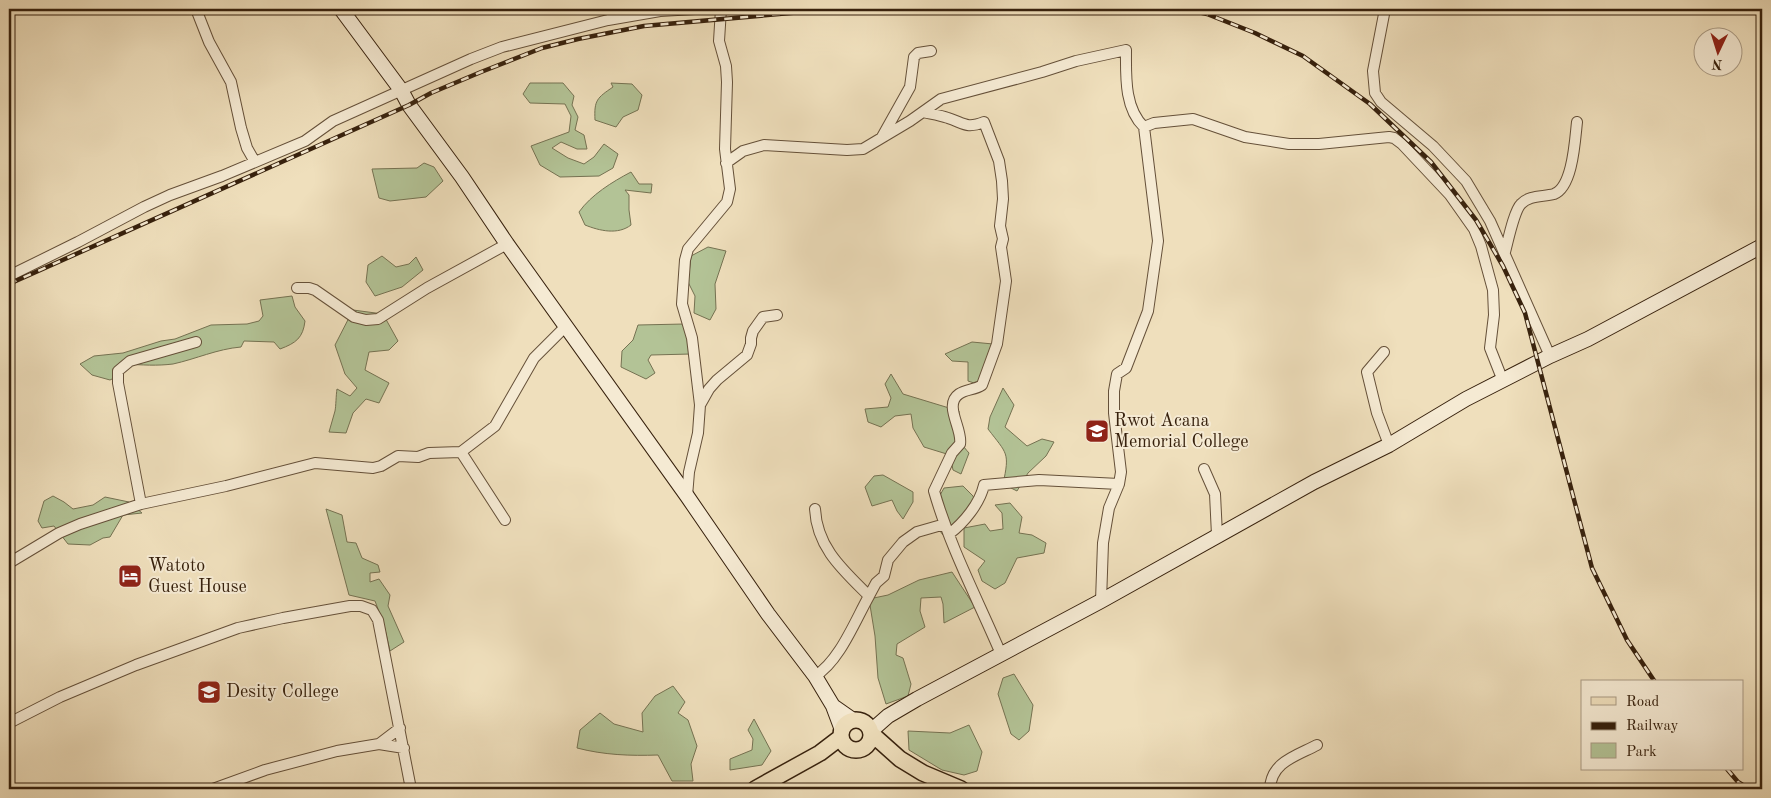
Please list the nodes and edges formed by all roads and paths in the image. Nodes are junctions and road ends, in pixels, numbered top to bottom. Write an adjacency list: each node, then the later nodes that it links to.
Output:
1 (196, 9): 12 (street)
2 (341, 9): 7 (main road)
3 (695, 9): 7 (street)
4 (721, 9): 13 (street)
5 (1385, 9): 16 (street)
6 (931, 51): 11 (street)
7 (401, 90): 12 (street); 14 (main road)
8 (923, 112): 10 (street); 11 (street); 34 (street)
9 (1577, 122): 16 (street)
10 (1144, 126): 24 (street); 29 (street)
11 (882, 138): 13 (street)
12 (255, 162): 17 (street)
13 (726, 163): 25 (street)
14 (507, 244): 18 (street); 20 (main road)
15 (1762, 246): 23 (main road)
16 (1505, 252): 23 (street)
17 (9, 276)
18 (296, 288)
19 (777, 315): 25 (street)
20 (566, 326): 27 (street); 30 (main road)
21 (196, 342): 31 (street)
22 (1384, 352): 26 (street)
23 (1550, 356): 24 (main road)
24 (1503, 381): 26 (main road)
25 (700, 405): 30 (street)
26 (1389, 444): 36 (main road)
27 (460, 452): 31 (street); 33 (street)
28 (1204, 469): 36 (street)
29 (1119, 484): 35 (street); 39 (street)
30 (687, 496): 41 (main road)
31 (141, 504): 37 (street)
32 (815, 509): 38 (street)
33 (506, 520)
34 (945, 524): 35 (street); 38 (street)
35 (949, 534): 40 (street)
36 (1217, 535): 39 (main road)
37 (9, 563)
38 (869, 596): 41 (street)
39 (1100, 601): 40 (main road)
40 (1001, 654): 44 (main road)
41 (815, 676): 42 (main road)
42 (834, 706): 44 (main road); 46 (main road)
43 (9, 723): 45 (street)
44 (866, 727): 46 (main road); 50 (main road); 51 (main road)
45 (400, 728): 47 (street); 49 (street)
46 (844, 738): 50 (main road); 54 (main road)
47 (379, 744): 49 (street); 52 (street)
48 (1317, 745): 56 (street)
49 (404, 748): 53 (street)
50 (864, 748): 51 (main road)
51 (900, 759): 55 (main road)
52 (213, 789)
53 (411, 789)
54 (755, 789)
55 (961, 789)
56 (1270, 789)

